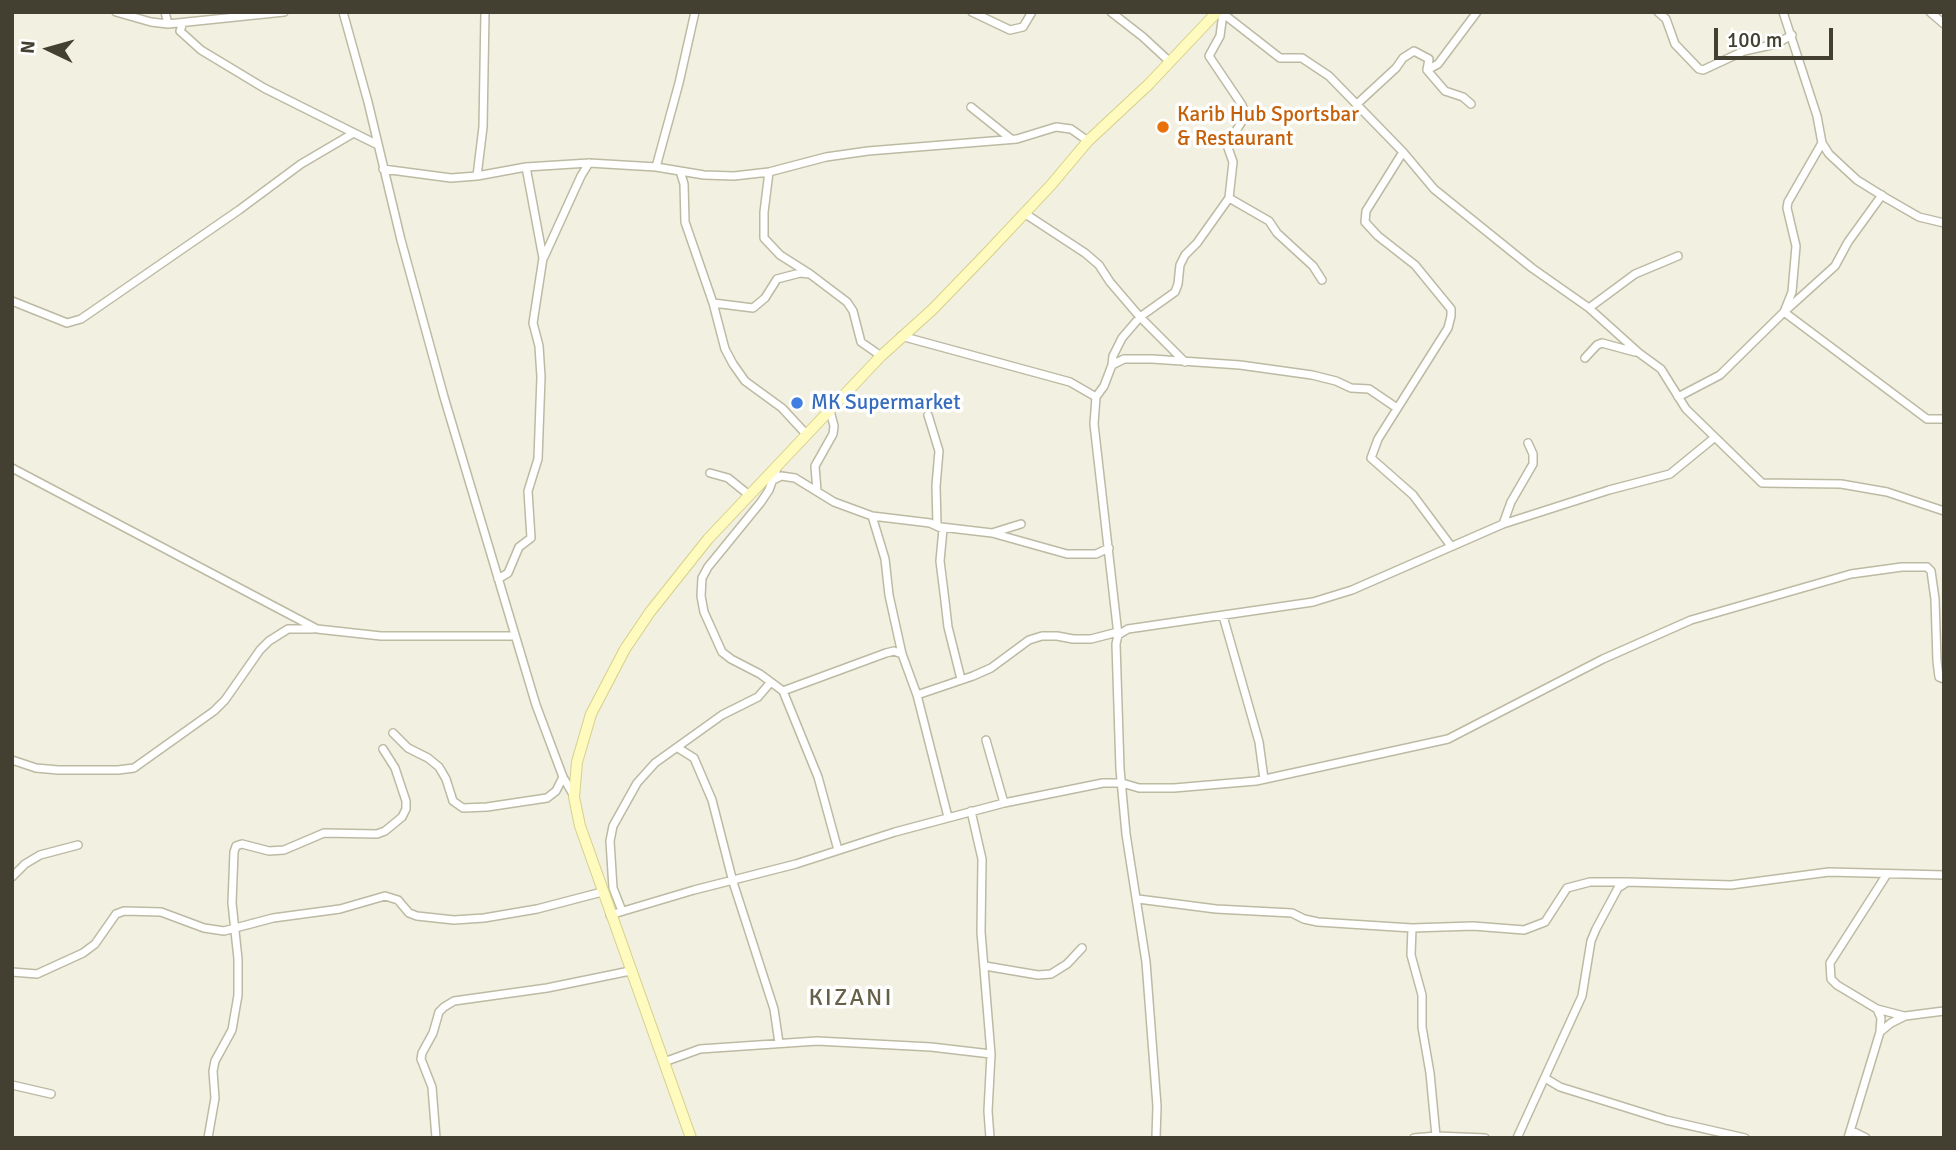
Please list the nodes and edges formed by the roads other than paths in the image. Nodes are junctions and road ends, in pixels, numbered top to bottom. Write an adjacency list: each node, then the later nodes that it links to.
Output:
1 (116, 12): 16 (street)
2 (165, 12): 16 (street)
3 (284, 12): 15 (street)
4 (343, 12): 28 (street)
5 (485, 12): 36 (street)
6 (695, 12): 32 (street)
7 (972, 12): 8 (street)
8 (1032, 12)
9 (1111, 12): 19 (street)
10 (1477, 12): 20 (street)
11 (1658, 12): 18 (street)
12 (1783, 12): 18 (street)
13 (1930, 12): 17 (street)
14 (1220, 13): 19 (main road); 21 (street); 38 (street)
15 (183, 23): 16 (street); 24 (street)
16 (168, 24)
17 (1944, 24)
18 (1792, 35): 27 (street)
19 (1170, 62): 26 (main road)
20 (1427, 71): 21 (street); 22 (street)
21 (1357, 104): 29 (street)
22 (1471, 104)
23 (971, 107): 25 (street)
24 (352, 134): 28 (street); 45 (street)
25 (1011, 139): 26 (street); 35 (street)
26 (1088, 141): 39 (main road)
27 (1822, 143): 37 (street); 48 (street)
28 (378, 145): 33 (street)
29 (1403, 152): 47 (street); 58 (street)
30 (589, 163): 31 (street); 32 (street); 42 (street)
31 (526, 167): 36 (street); 42 (street)
32 (656, 167): 34 (street)
33 (383, 169): 36 (street); 79 (street)
34 (680, 171): 35 (street); 46 (street)
35 (769, 172): 43 (street)
36 (477, 176)
37 (1882, 195): 40 (street); 48 (street)
38 (1229, 198): 44 (street); 49 (street)
39 (1024, 214): 49 (street); 50 (main road)
40 (1944, 223)
41 (1678, 257): 47 (street)
42 (543, 258): 79 (street)
43 (810, 274): 46 (street); 52 (street)
44 (1322, 280)
45 (12, 302)
46 (713, 303): 62 (street)
47 (1589, 308): 51 (street)
48 (1784, 312): 57 (street); 61 (street)
49 (1140, 317): 54 (street); 55 (street)
50 (901, 336): 52 (main road); 56 (street)
51 (1639, 353): 53 (street); 57 (street)
52 (881, 356): 59 (main road)
53 (1585, 358)
54 (1186, 362): 55 (street); 58 (street)
55 (1112, 365): 56 (street)
56 (1096, 397): 78 (street)
57 (1678, 397): 63 (street)
58 (1397, 408): 77 (street)
59 (830, 411): 62 (main road); 69 (street)
60 (928, 415): 75 (street)
61 (1944, 419)
62 (807, 435): 65 (main road)
63 (1714, 438): 71 (street); 74 (street)
64 (1528, 443): 74 (street)
65 (778, 466): 68 (street); 70 (main road)
66 (12, 468): 81 (street)
67 (710, 474): 70 (street)
68 (773, 480): 69 (street); 89 (street)
69 (817, 491): 72 (street)
70 (749, 495): 100 (main road)
71 (1944, 511)
72 (872, 516): 75 (street); 84 (street)
73 (1021, 524): 76 (street)
74 (1503, 524): 77 (street)
75 (939, 526): 76 (street); 88 (street)
76 (992, 533): 78 (street)
77 (1451, 546): 80 (street)
78 (1109, 548): 82 (street)
79 (498, 579): 83 (street)
80 (1223, 616): 82 (street); 98 (street)
81 (317, 629): 83 (street); 96 (street)
82 (1118, 634): 88 (street); 99 (street)
83 (515, 636): 97 (street)
84 (900, 642): 85 (street); 86 (street)
85 (894, 651): 86 (street); 90 (street)
86 (902, 654): 91 (street)
87 (1944, 679): 98 (street)
88 (961, 680): 91 (street)
89 (770, 683): 90 (street); 94 (street)
90 (783, 691): 105 (street)
91 (917, 695): 103 (street)
92 (393, 733): 97 (street)
93 (986, 740): 101 (street)
94 (678, 748): 109 (street); 113 (street)
95 (383, 749): 116 (street)
96 (12, 760)
97 (563, 777): 100 (street)
98 (1264, 779): 99 (street)
99 (1122, 783): 101 (street); 112 (street)
100 (575, 797): 111 (main road)
101 (1004, 803): 102 (street)
102 (971, 811): 103 (street); 118 (street)
103 (948, 817): 105 (street)
104 (78, 845): 108 (street)
105 (838, 850): 109 (street)
106 (1887, 874): 107 (street); 110 (street); 121 (street)
107 (1944, 875)
108 (12, 877)
109 (733, 882): 113 (street); 125 (street)
110 (1627, 882): 115 (street); 128 (street)
111 (602, 892): 114 (main road); 116 (street)
112 (1138, 899): 115 (street); 138 (street)
113 (622, 911): 114 (street)
114 (610, 915): 119 (main road)
115 (1412, 928): 133 (street)
116 (235, 929): 120 (street); 134 (street)
117 (1082, 948): 118 (street)
118 (985, 966): 126 (street)
119 (630, 971): 127 (main road); 135 (street)
120 (12, 972)
121 (1877, 1009): 123 (street); 124 (street)
122 (1944, 1011): 123 (street)
123 (1905, 1016): 124 (street)
124 (1880, 1032): 132 (street)
125 (779, 1043): 126 (street); 127 (street)
126 (990, 1054): 137 (street)
127 (664, 1062): 136 (main road)
128 (1545, 1078): 131 (street); 141 (street)
129 (12, 1085): 130 (street)
130 (51, 1094)
131 (1711, 1134): 142 (street)
132 (1850, 1134): 143 (street)
133 (1436, 1136): 139 (street); 140 (street)
134 (208, 1138)
135 (436, 1138)
136 (691, 1138)
137 (990, 1138)
138 (1156, 1138)
139 (1414, 1138)
140 (1485, 1138)
141 (1517, 1138)
142 (1745, 1138)
143 (1866, 1138)

